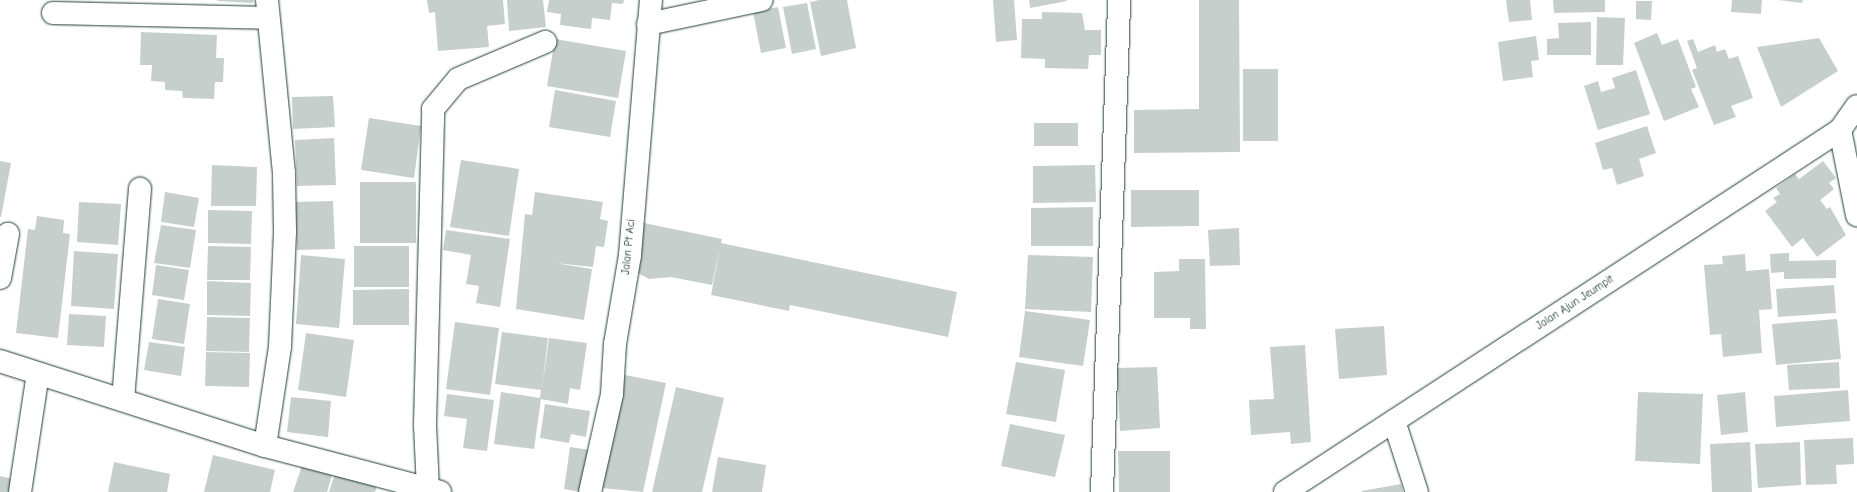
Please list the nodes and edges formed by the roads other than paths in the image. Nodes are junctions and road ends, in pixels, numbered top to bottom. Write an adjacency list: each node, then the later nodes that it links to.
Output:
1 (651, 0): 6 (street, Jalan Pt Aci)
2 (762, 0): 6 (street)
3 (1119, 0): 22 (street)
4 (267, 9): 5 (street); 18 (street)
5 (54, 13)
6 (648, 24): 21 (street, Jalan Pt Aci)
7 (545, 42): 19 (street)
8 (1857, 106): 9 (street, Jalan Ajun Jeumpit)
9 (1840, 130): 11 (street); 17 (street, Jalan Ajun Jeumpit)
10 (140, 189): 16 (street)
11 (1857, 215)
12 (8, 234): 13 (street)
13 (0, 278)
14 (0, 361): 15 (street)
15 (38, 373): 16 (street); 20 (street)
16 (123, 400): 18 (street)
17 (1394, 422): 23 (street, Jalan Ajun Jeumpit); 24 (street)
18 (265, 446): 19 (street)
19 (434, 490)
20 (20, 492)
21 (590, 492)
22 (1102, 492)
23 (1285, 492)
24 (1417, 492)

